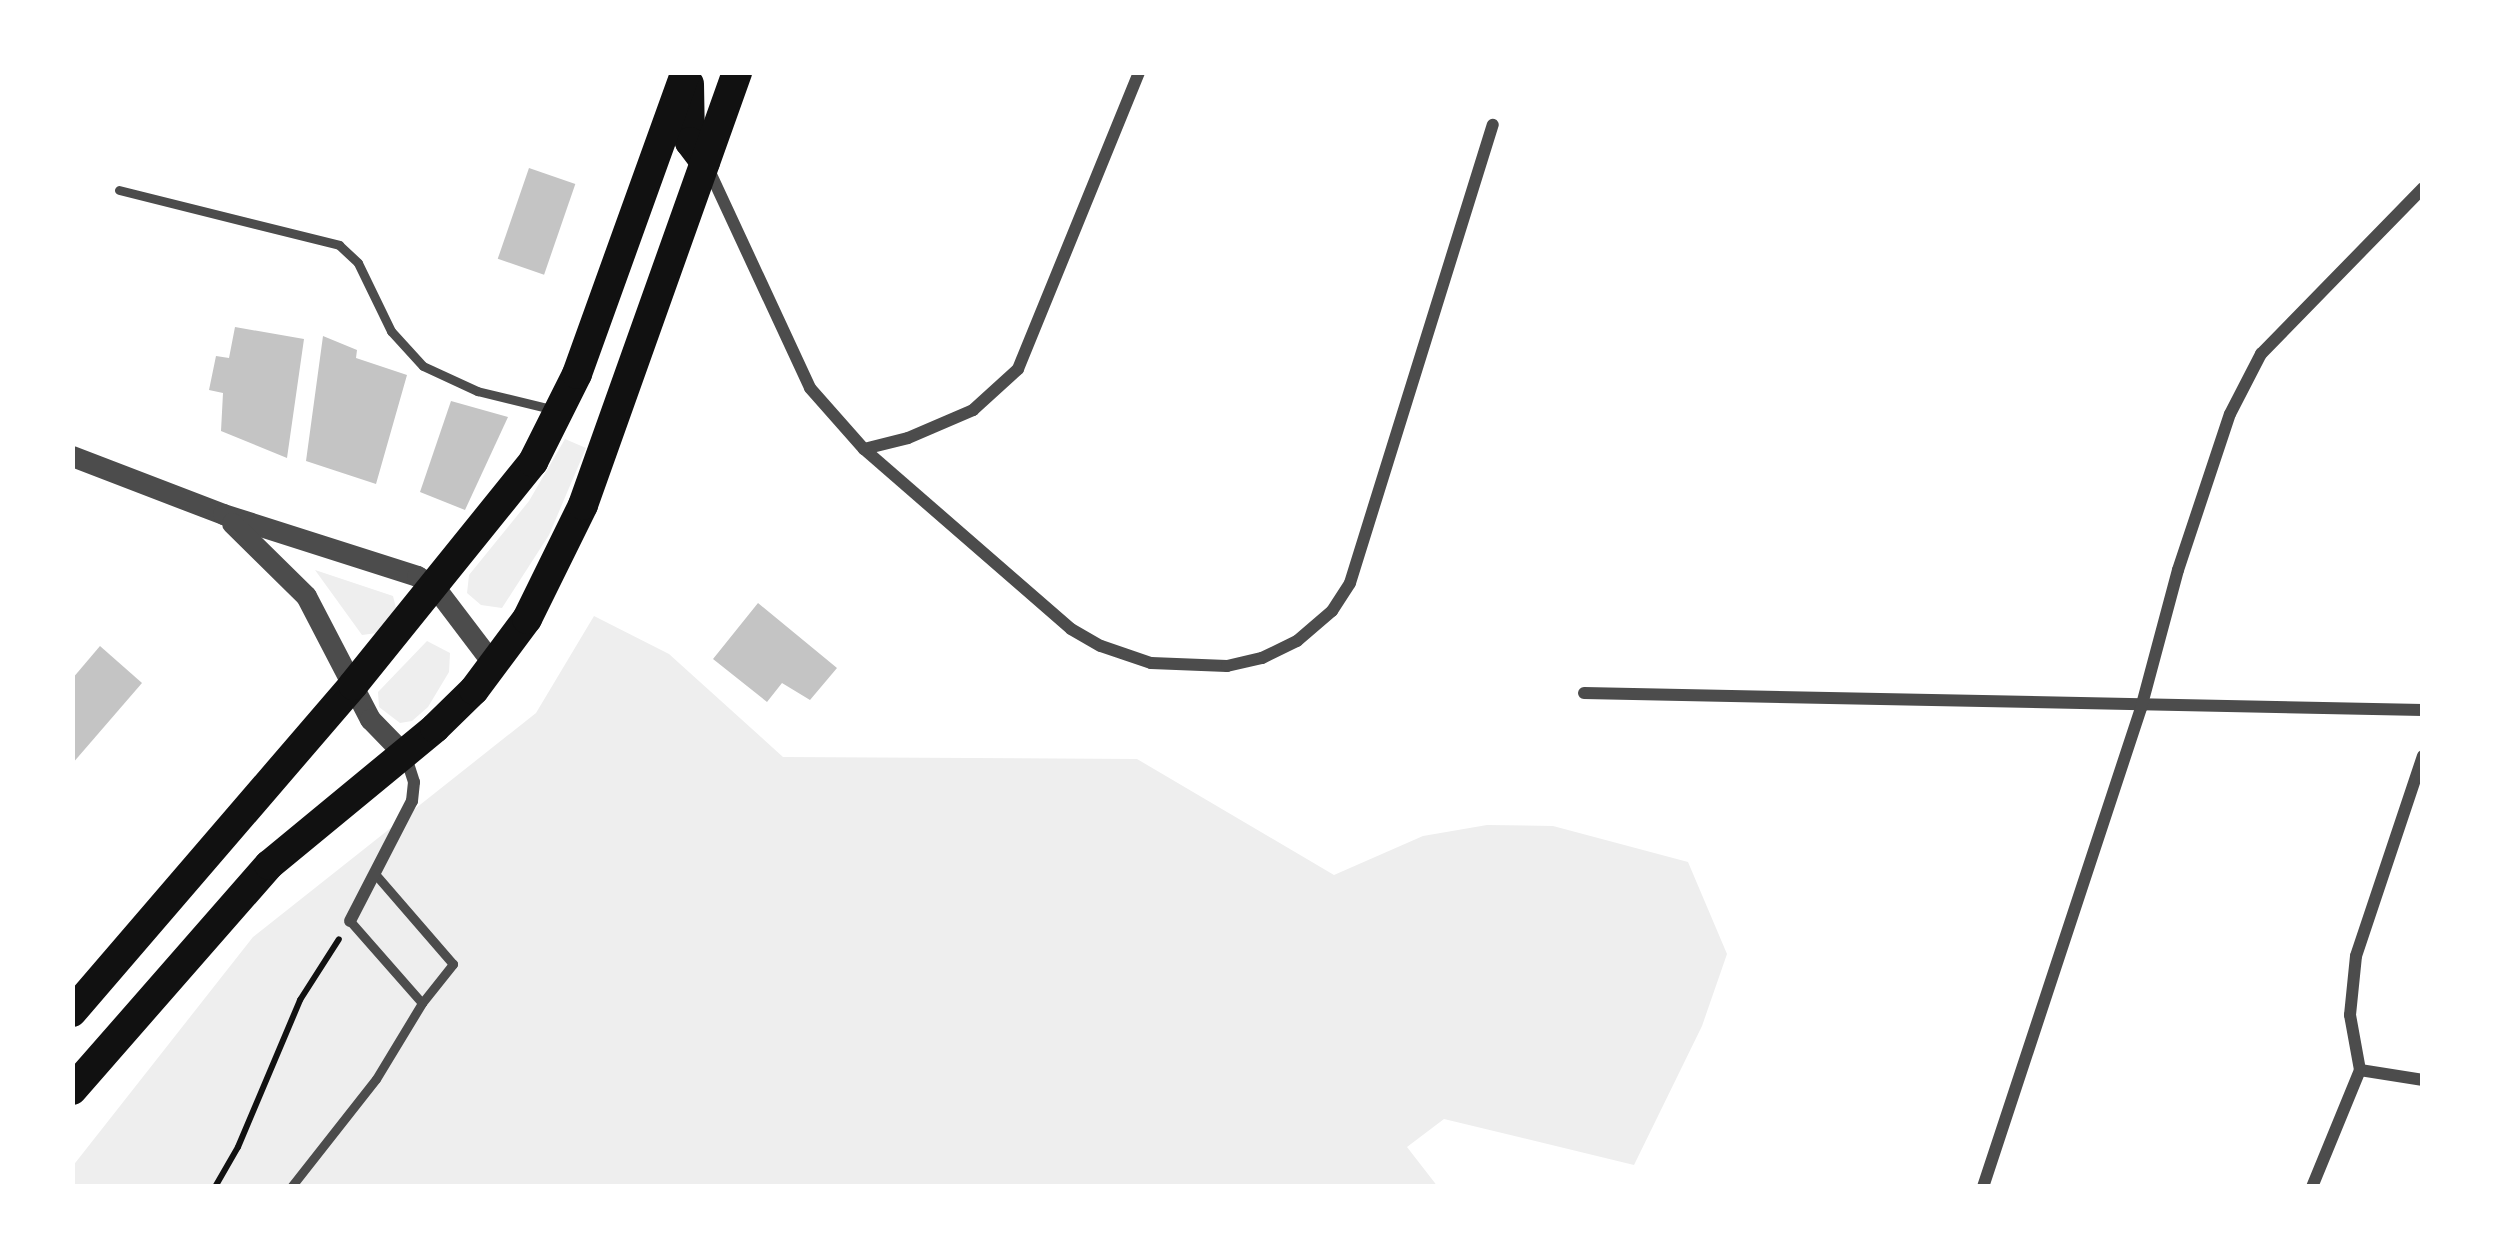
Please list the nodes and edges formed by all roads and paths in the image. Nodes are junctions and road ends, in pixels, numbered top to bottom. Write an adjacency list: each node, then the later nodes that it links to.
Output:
1 (687, 72): 5 (main road); 8 (main road)
2 (737, 72): 5 (main road)
3 (1139, 72): 11 (street)
4 (1493, 125): 11 (street)
5 (705, 162): 9 (main road); 11 (street)
6 (2423, 188): 18 (street)
7 (118, 190): 10 (lane)
8 (622, 257): 9 (main road); 10 (main road)
9 (634, 360): 15 (main road)
10 (561, 412): 14 (main road)
11 (864, 448)
12 (72, 456): 13 (street)
13 (223, 514): 14 (street); 16 (street)
14 (434, 586): 15 (street); 16 (main road)
15 (494, 665): 20 (main road)
16 (353, 686): 20 (street); 25 (main road)
17 (1583, 693): 18 (street)
18 (2141, 708): 19 (street); 31 (street)
19 (2423, 710)
20 (405, 755): 22 (street); 28 (main road)
21 (2423, 756): 26 (street)
22 (376, 875): 23 (street); 24 (lane)
23 (350, 921): 24 (lane); 29 (path)
24 (422, 1003): 30 (lane)
25 (72, 1012)
26 (2360, 1070): 27 (street); 32 (street)
27 (2423, 1080)
28 (72, 1090)
29 (215, 1187)
30 (291, 1187)
31 (1983, 1187)
32 (2312, 1187)

